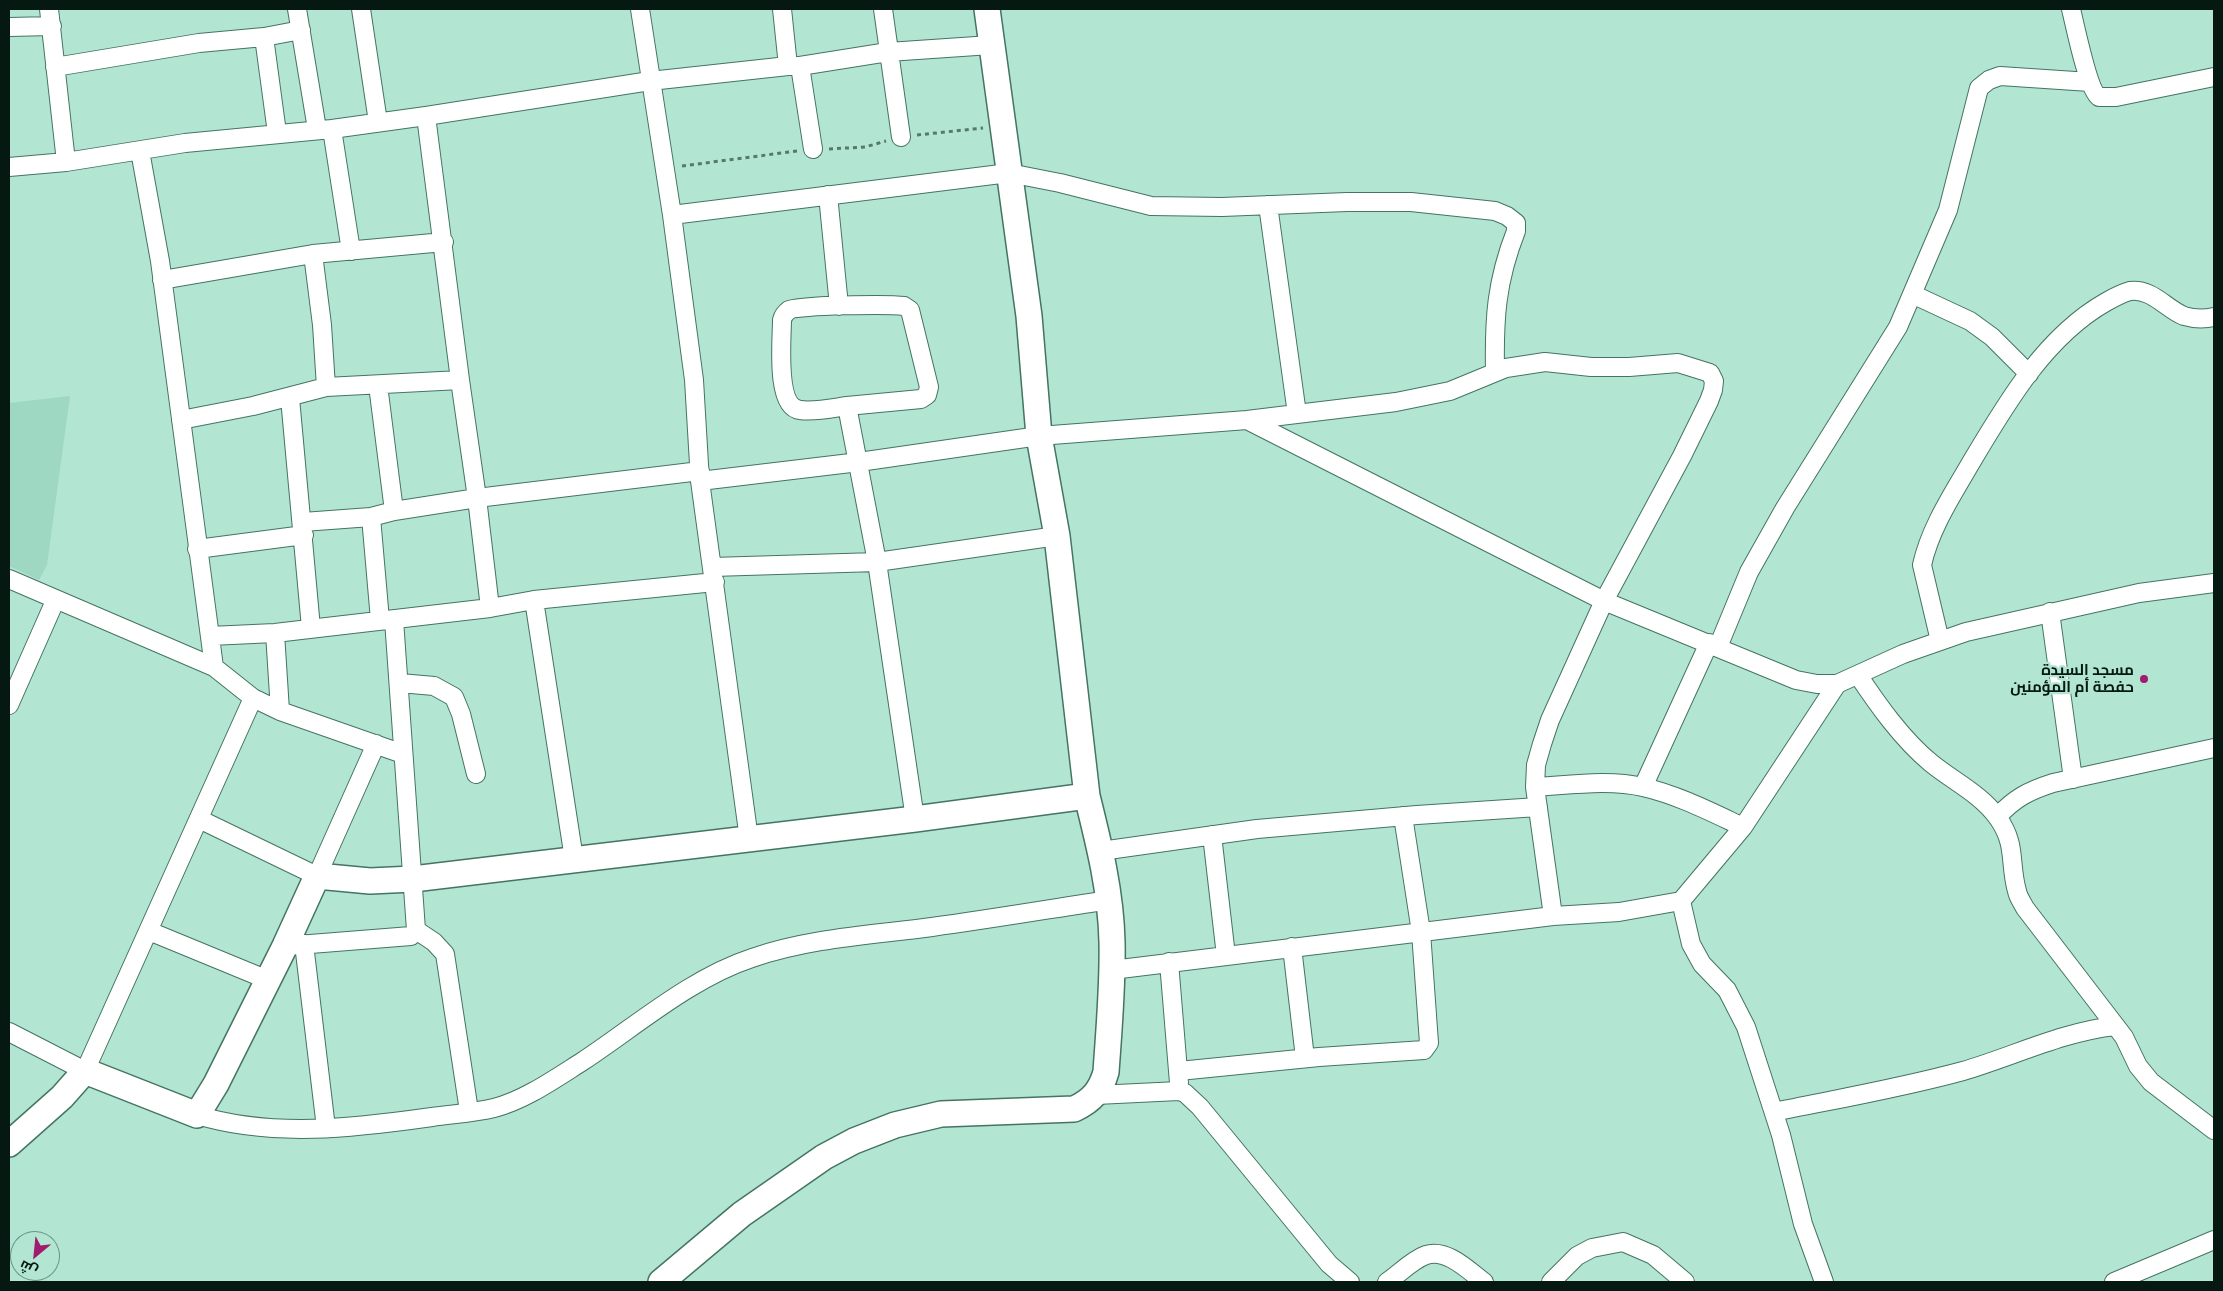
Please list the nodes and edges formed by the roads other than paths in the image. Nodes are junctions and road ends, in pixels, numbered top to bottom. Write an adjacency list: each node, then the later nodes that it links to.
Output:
1 (297, 9): 10 (street)
2 (361, 9): 20 (street)
3 (640, 9): 17 (street)
4 (782, 9): 14 (street)
5 (883, 9): 13 (street)
6 (986, 9): 12 (street)
7 (2071, 9): 18 (street)
8 (50, 17): 9 (street); 15 (street)
9 (9, 27)
10 (301, 30): 11 (street); 21 (street)
11 (264, 37): 15 (street); 22 (street)
12 (992, 45): 13 (street); 28 (street)
13 (888, 52): 14 (street); 23 (street)
14 (794, 66): 17 (street); 24 (street)
15 (56, 67): 26 (street)
16 (2214, 76): 18 (street)
17 (650, 82): 19 (street); 31 (street)
18 (2090, 82): 36 (street)
19 (426, 116): 20 (street); 32 (street)
20 (378, 122): 21 (street)
21 (324, 129): 22 (street); 33 (street)
22 (277, 133): 25 (street)
23 (901, 137)
24 (813, 149)
25 (140, 151): 26 (street); 35 (street)
26 (66, 162): 27 (street)
27 (9, 167)
28 (1009, 174): 29 (street); 30 (street); 49 (street)
29 (828, 195): 31 (street); 37 (street)
30 (1268, 205): 39 (street); 46 (street)
31 (672, 215): 51 (street)
32 (444, 242): 33 (street); 41 (street)
33 (351, 251): 34 (street)
34 (313, 254): 35 (street); 43 (street)
35 (162, 280): 47 (street)
36 (1912, 294): 40 (street); 72 (street)
37 (838, 306): 45 (street); 45 (street)
38 (2214, 318): 40 (street)
39 (1495, 372): 46 (street); 64 (street)
40 (2029, 374): 71 (street)
41 (460, 380): 42 (street); 52 (street)
42 (378, 386): 43 (street); 53 (street)
43 (326, 387): 44 (street)
44 (290, 398): 47 (street); 55 (street)
45 (847, 406): 50 (street)
46 (1297, 414): 48 (street)
47 (181, 420): 57 (street)
48 (1247, 420): 49 (street); 64 (street)
49 (1039, 436): 50 (street); 56 (street)
50 (859, 462): 51 (street); 58 (street)
51 (700, 476): 52 (street); 59 (street)
52 (477, 498): 53 (street); 65 (street)
53 (394, 511): 54 (street)
54 (371, 517): 55 (street); 67 (street)
55 (303, 528): 57 (street); 68 (street)
56 (1057, 536): 58 (street); 87 (street)
57 (197, 549): 70 (street)
58 (877, 562): 59 (street); 92 (street)
59 (714, 575): 62 (street); 95 (street)
60 (9, 579): 63 (street)
61 (2214, 583): 66 (street)
62 (534, 600): 65 (street); 97 (street)
63 (55, 601): 73 (street); 78 (street)
64 (1604, 601): 72 (street); 85 (street)
65 (490, 608): 67 (street)
66 (2050, 612): 71 (street); 84 (street)
67 (387, 620): 68 (street); 75 (street)
68 (311, 628): 69 (street)
69 (275, 633): 70 (street); 79 (street)
70 (210, 636): 73 (street)
71 (1940, 641): 74 (street)
72 (1714, 645): 76 (street); 86 (street)
73 (214, 667): 77 (street)
74 (1858, 675): 76 (street); 90 (street)
75 (400, 683): 82 (street); 83 (street)
76 (1837, 684): 93 (street)
77 (253, 698): 79 (street); 91 (street)
78 (9, 705)
79 (280, 711): 80 (street)
80 (376, 744): 82 (street); 98 (street)
81 (2214, 748): 84 (street)
82 (403, 754): 99 (street)
83 (476, 774)
84 (2073, 779): 90 (street)
85 (1535, 786): 86 (street); 88 (street)
86 (1643, 787): 93 (street)
87 (1087, 796): 92 (street); 96 (street)
88 (1538, 806): 89 (street); 102 (street)
89 (1403, 816): 94 (street); 105 (street)
90 (1997, 817): 112 (street)
91 (199, 819): 98 (street); 104 (street)
92 (915, 819): 95 (street)
93 (1743, 827): 101 (street)
94 (1212, 835): 96 (street); 108 (street)
95 (749, 839): 97 (street)
96 (1101, 851): 100 (street)
97 (574, 859): 99 (street)
98 (317, 876): 99 (street); 106 (street)
99 (413, 879): 103 (street)
100 (1109, 900): 110 (street); 119 (street)
101 (1681, 902): 102 (street); 120 (street)
102 (1553, 916): 105 (street)
103 (416, 930): 106 (street); 119 (street)
104 (149, 931): 111 (street); 115 (street)
105 (1421, 932): 107 (street); 114 (street)
106 (295, 945): 111 (street); 122 (street)
107 (1292, 948): 108 (street); 114 (street)
108 (1226, 956): 109 (street)
109 (1169, 962): 110 (street); 116 (street)
110 (1112, 970): 118 (street)
111 (268, 980): 121 (street)
112 (2115, 1026): 120 (street); 123 (street)
113 (9, 1032): 115 (street)
114 (1305, 1058): 116 (street)
115 (85, 1071): 121 (street); 124 (street)
116 (1179, 1071): 117 (street)
117 (1179, 1090): 118 (street); 128 (street)
118 (1096, 1095): 127 (street)
119 (469, 1111): 122 (street)
120 (1774, 1112): 133 (street)
121 (197, 1115): 122 (street)
122 (326, 1128)
123 (2214, 1130)
124 (9, 1144)
125 (2214, 1240): 126 (street)
126 (2147, 1275): 134 (street)
127 (661, 1282)
128 (1350, 1282)
129 (1387, 1282): 130 (street)
130 (1484, 1282)
131 (1551, 1282): 132 (street)
132 (1685, 1282)
133 (1824, 1282)
134 (2114, 1282)

